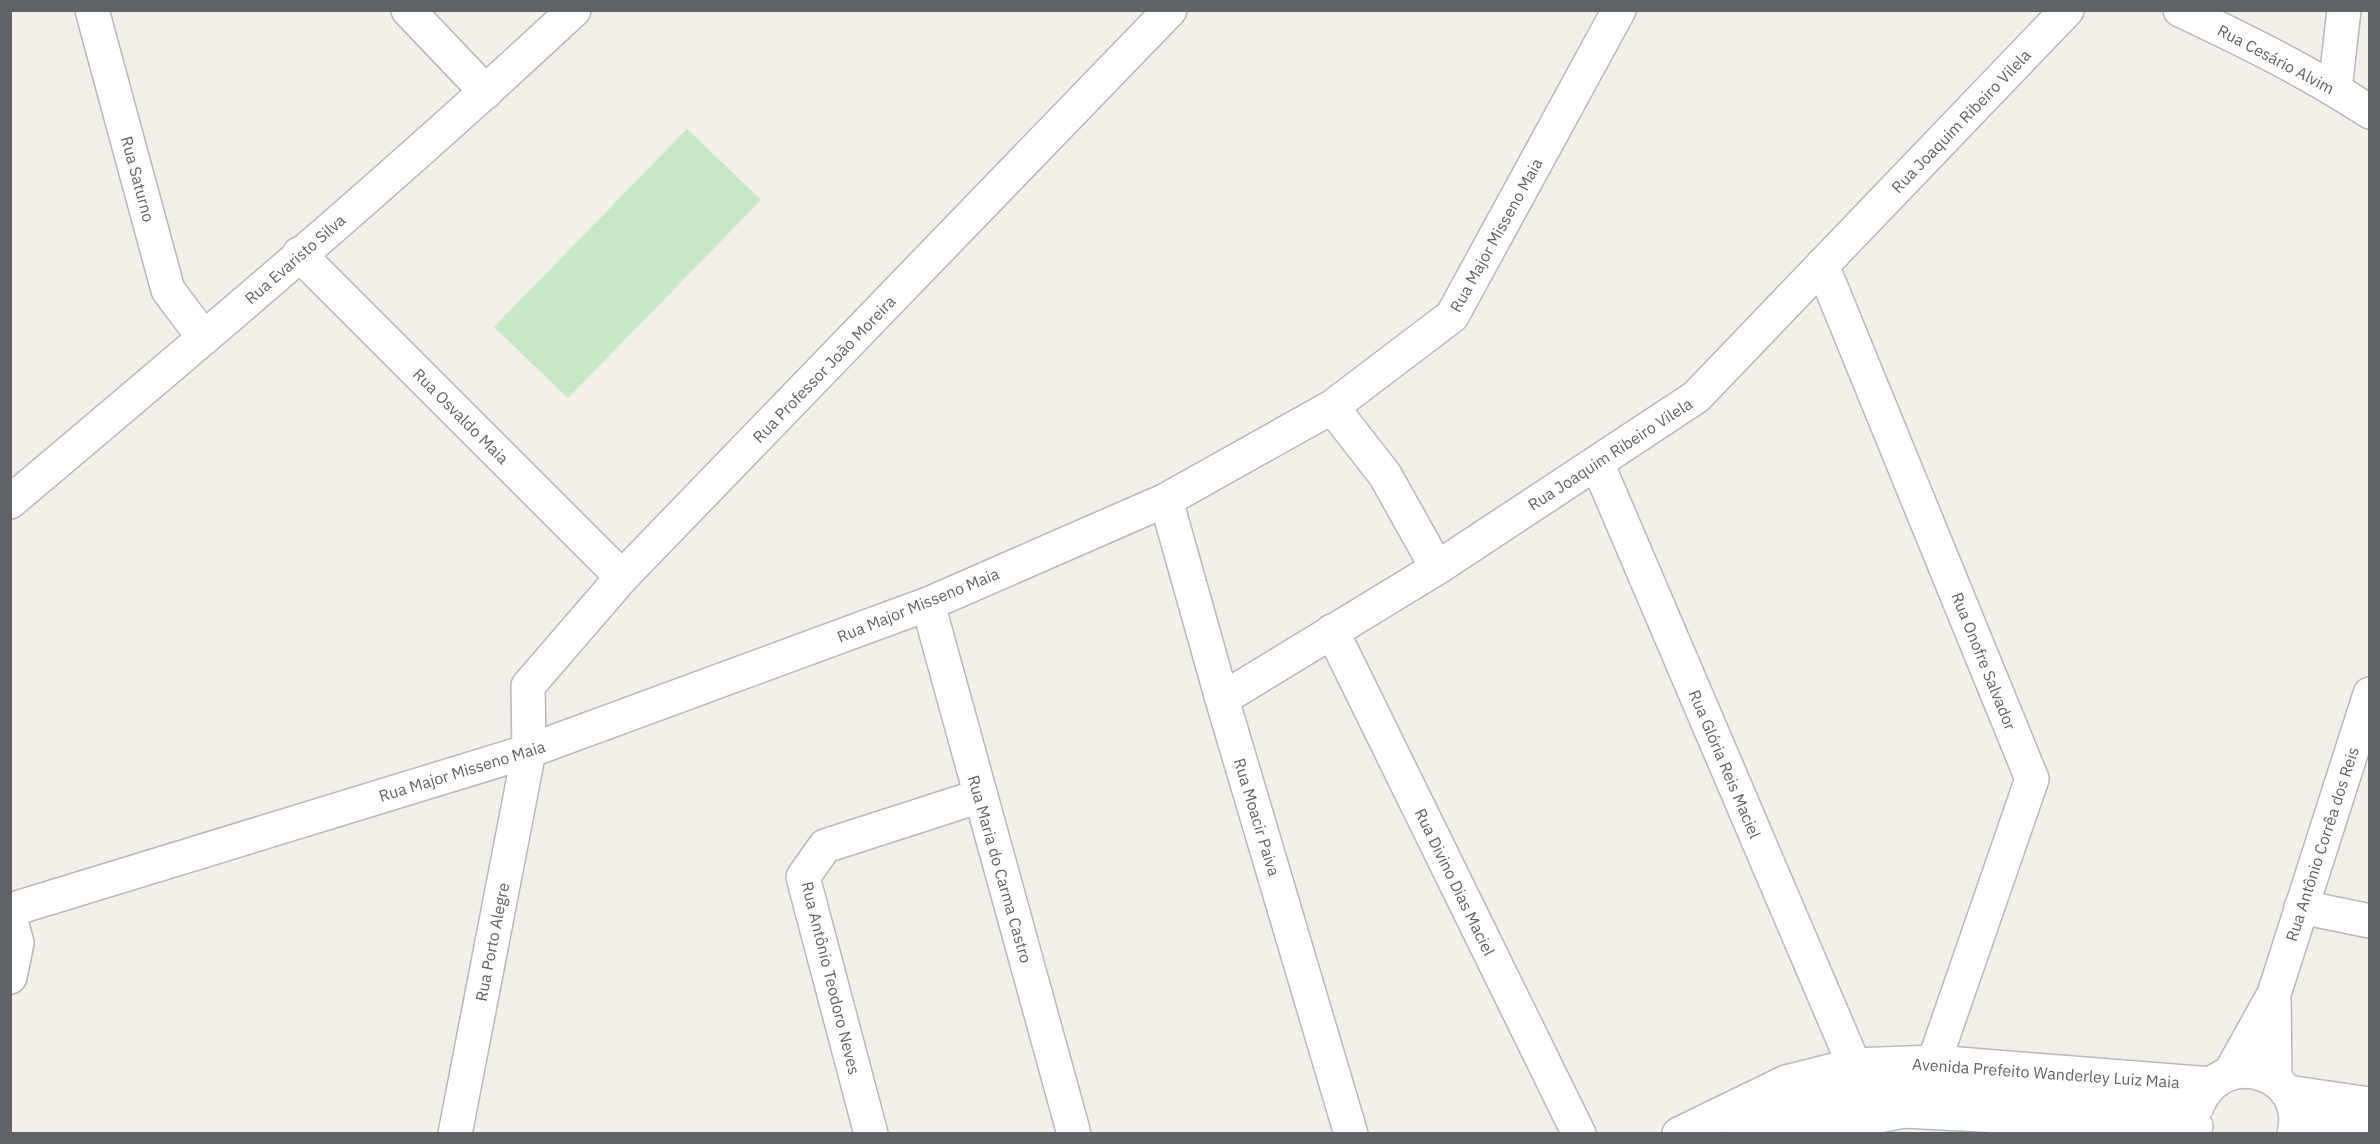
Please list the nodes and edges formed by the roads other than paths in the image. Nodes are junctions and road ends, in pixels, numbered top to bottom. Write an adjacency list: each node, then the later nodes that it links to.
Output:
1 (92, 10): 14 (street, Rua Saturno)
2 (408, 10): 10 (street)
3 (574, 10): 10 (street, Rua Evaristo Silva)
4 (1170, 10): 20 (street, Rua Professor João Moreira)
5 (1619, 10): 15 (street, Rua Major Misseno Maia)
6 (2067, 10): 13 (street, Rua Joaquim Ribeiro Vilela)
7 (2180, 10): 9 (street, Rua Cesário Alvim)
8 (2344, 10): 9 (street)
9 (2335, 89): 11 (street, Rua Cesário Alvim)
10 (486, 93): 12 (street, Rua Evaristo Silva)
11 (2370, 112)
12 (299, 254): 14 (street, Rua Evaristo Silva); 20 (street, Rua Osvaldo Maia)
13 (1822, 265): 16 (street, Rua Joaquim Ribeiro Vilela); 33 (street, Rua Onofre Salvador)
14 (204, 338): 18 (street, Rua Evaristo Silva)
15 (1332, 407): 17 (street, Rua Major Misseno Maia); 19 (street)
16 (1597, 463): 19 (street, Rua Joaquim Ribeiro Vilela); 34 (street, Rua Glória Reis Maciel)
17 (1166, 500): 21 (street, Rua Major Misseno Maia); 24 (street, Rua Moacir Paiva)
18 (10, 502)
19 (1437, 568): 22 (street, Rua Joaquim Ribeiro Vilela)
20 (622, 577): 25 (street, Rua Professor João Moreira)
21 (928, 604): 25 (street, Rua Major Misseno Maia); 26 (street, Rua Maria do Carma Castro)
22 (1332, 632): 24 (street, Rua Joaquim Ribeiro Vilela); 45 (street, Rua Divino Dias Maciel)
23 (2370, 694): 27 (street, Rua Antônio Corrêa dos Reis)
24 (1222, 699): 44 (street, Rua Moacir Paiva)
25 (529, 751): 28 (street, Rua Major Misseno Maia); 41 (street, Rua Porto Alegre)
26 (980, 796): 42 (street, Rua Antônio Teodoro Neves); 43 (street, Rua Maria do Carma Castro)
27 (2301, 907): 30 (street); 32 (street, Rua Antônio Corrêa dos Reis)
28 (10, 910)
29 (10, 917): 31 (street)
30 (2370, 921)
31 (10, 977)
32 (2274, 994): 35 (street, Rua Antônio Corrêa dos Reis); 37 (street, Rua Antônio Corrêa dos Reis)
33 (1934, 1062): 34 (street, Avenida Prefeito Wanderley Luiz Maia); 37 (street, Avenida Prefeito Wanderley Luiz Maia)
34 (1854, 1065): 46 (street, Avenida Prefeito Wanderley Luiz Maia)
35 (2281, 1086): 36 (street); 37 (street); 39 (street, Rua Antônio Corrêa dos Reis)
36 (2370, 1104)
37 (2204, 1113): 38 (street); 47 (street)
38 (1899, 1122): 48 (street)
39 (2295, 1128): 40 (street)
40 (2370, 1133)
41 (455, 1134)
42 (871, 1134)
43 (1074, 1134)
44 (1351, 1134)
45 (1579, 1134)
46 (1679, 1134)
47 (1738, 1134)
48 (1799, 1134)

